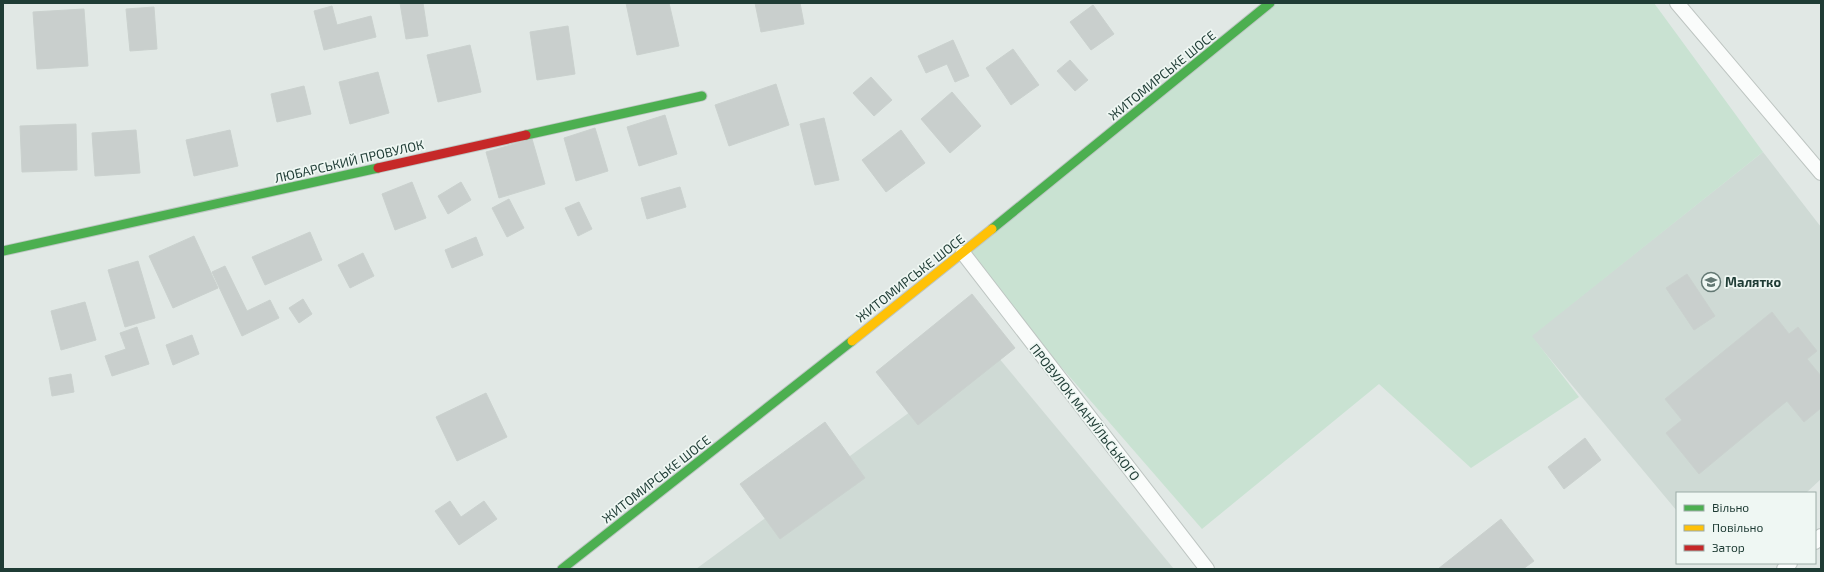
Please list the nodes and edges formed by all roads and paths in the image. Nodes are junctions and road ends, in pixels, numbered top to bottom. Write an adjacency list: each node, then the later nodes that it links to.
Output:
1 (1270, 3): 6 (main road, ЖИТОМИРСЬКЕ ШОСЕ)
2 (1677, 3): 4 (lane)
3 (702, 96): 5 (main road, ЛЮБАРСЬКИЙ ПРОВУЛОК)
4 (1821, 173)
5 (3, 251)
6 (963, 254): 7 (main road, ЖИТОМИРСЬКЕ ШОСЕ); 8 (lane, ПРОВУЛОК МАНУЇЛЬСЬКОГО)
7 (562, 569)
8 (1207, 569)

